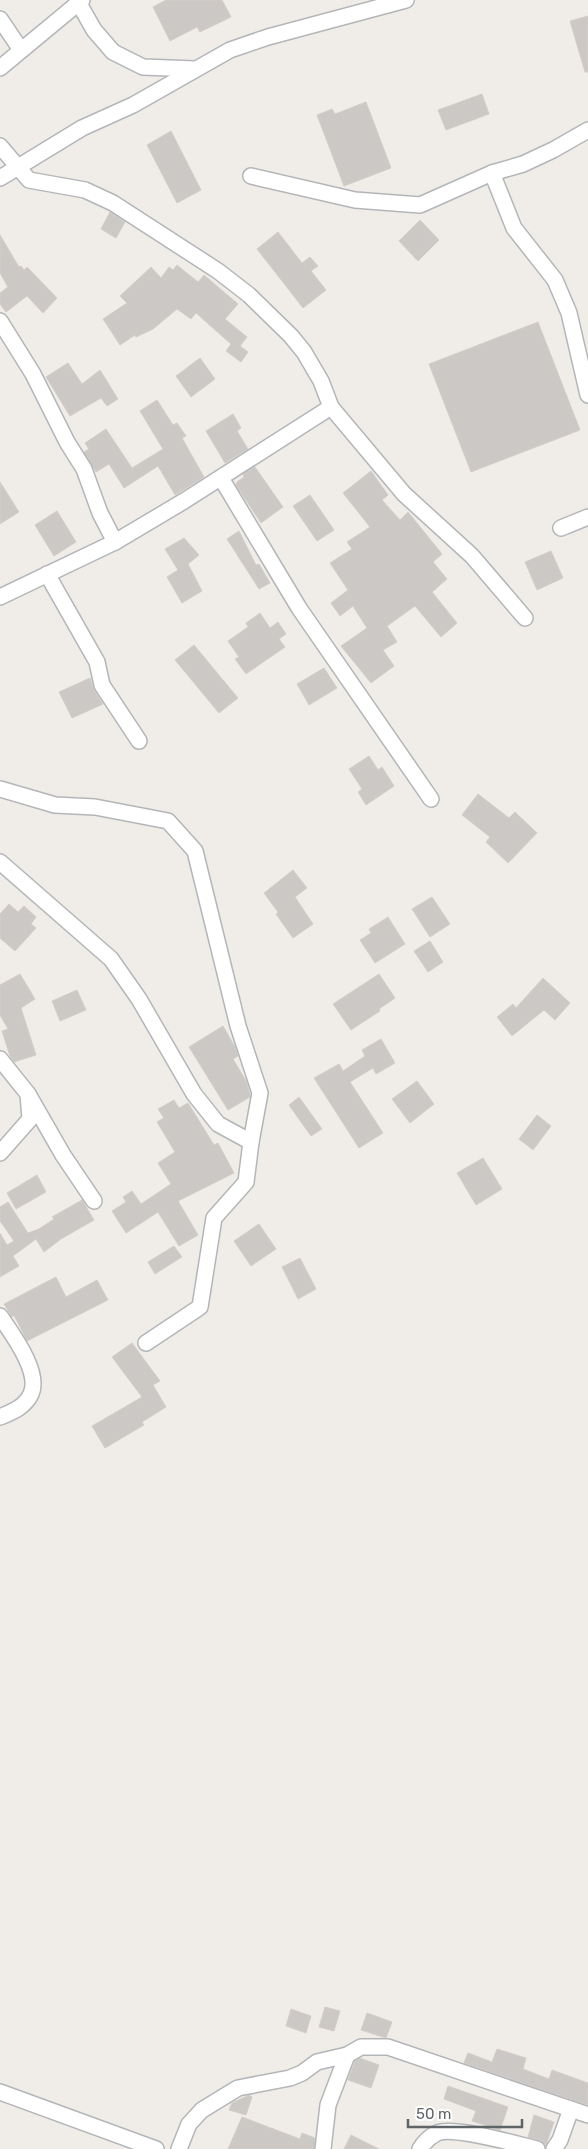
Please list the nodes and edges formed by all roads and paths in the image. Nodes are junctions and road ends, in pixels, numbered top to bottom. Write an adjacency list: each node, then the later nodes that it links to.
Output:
1 (406, 0): 6 (street)
2 (79, 1): 4 (street); 6 (street)
3 (0, 19): 4 (street)
4 (21, 50): 5 (street)
5 (0, 68)
6 (195, 69): 9 (street)
7 (588, 130): 10 (street)
8 (0, 146): 9 (street)
9 (17, 168): 12 (street); 15 (street)
10 (492, 172): 11 (street); 14 (street)
11 (251, 176)
12 (0, 178)
13 (0, 322): 19 (street)
14 (588, 395)
15 (331, 407): 16 (street); 22 (street)
16 (221, 478): 19 (street); 25 (street)
17 (588, 517): 18 (street)
18 (561, 528)
19 (115, 542): 20 (street)
20 (48, 574): 21 (street); 23 (street)
21 (0, 597)
22 (525, 618)
23 (139, 741)
24 (0, 789): 29 (street)
25 (431, 799)
26 (0, 862): 29 (street)
27 (0, 1059): 28 (street)
28 (28, 1094): 30 (street); 31 (street)
29 (251, 1142): 33 (street)
30 (0, 1153)
31 (94, 1200)
32 (0, 1316): 34 (street)
33 (146, 1343)
34 (0, 1417)
35 (347, 2055): 37 (street); 40 (street); 41 (street)
36 (0, 2092): 39 (street)
37 (571, 2109): 38 (street); 44 (street)
38 (588, 2115)
39 (156, 2149)
40 (179, 2149)
41 (323, 2149)
42 (420, 2149): 43 (street)
43 (537, 2149)
44 (554, 2149)

